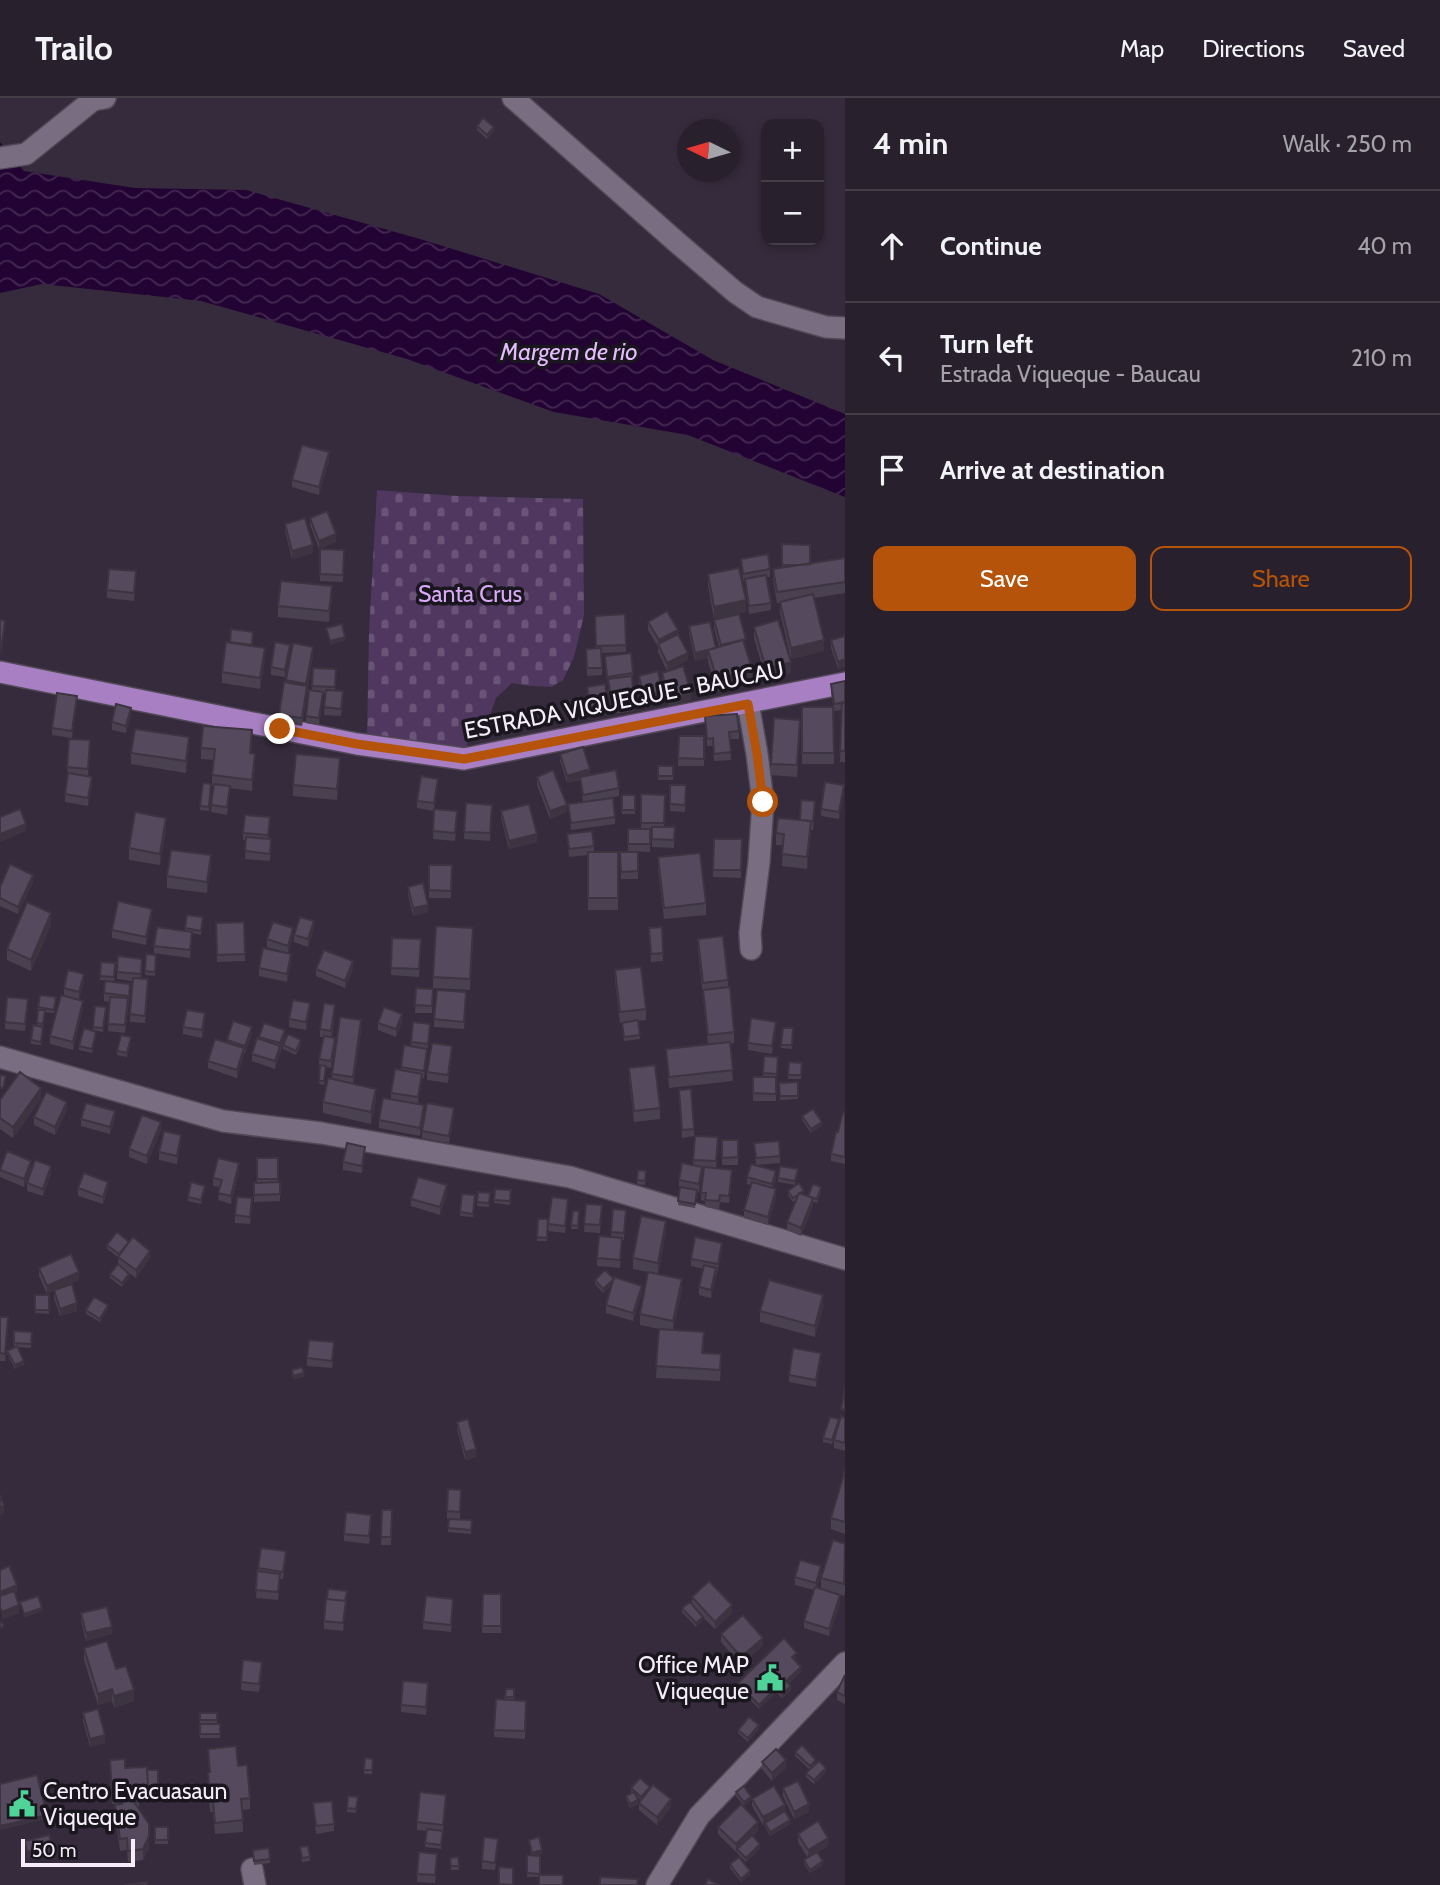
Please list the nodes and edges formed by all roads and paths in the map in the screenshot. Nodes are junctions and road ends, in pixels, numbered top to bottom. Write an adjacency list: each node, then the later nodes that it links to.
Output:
1 (105, 98): 3 (street)
2 (513, 98): 4 (street)
3 (0, 158)
4 (845, 328)
5 (0, 672): 7 (main road, ESTRADA VIQUEQUE - BAUCAU)
6 (845, 683): 7 (main road, ESTRADA VIQUEQUE - BAUCAU)
7 (748, 704): 8 (street)
8 (751, 949)
9 (0, 1057): 10 (street)
10 (845, 1259)
11 (845, 1663): 12 (street)
12 (657, 1885)

